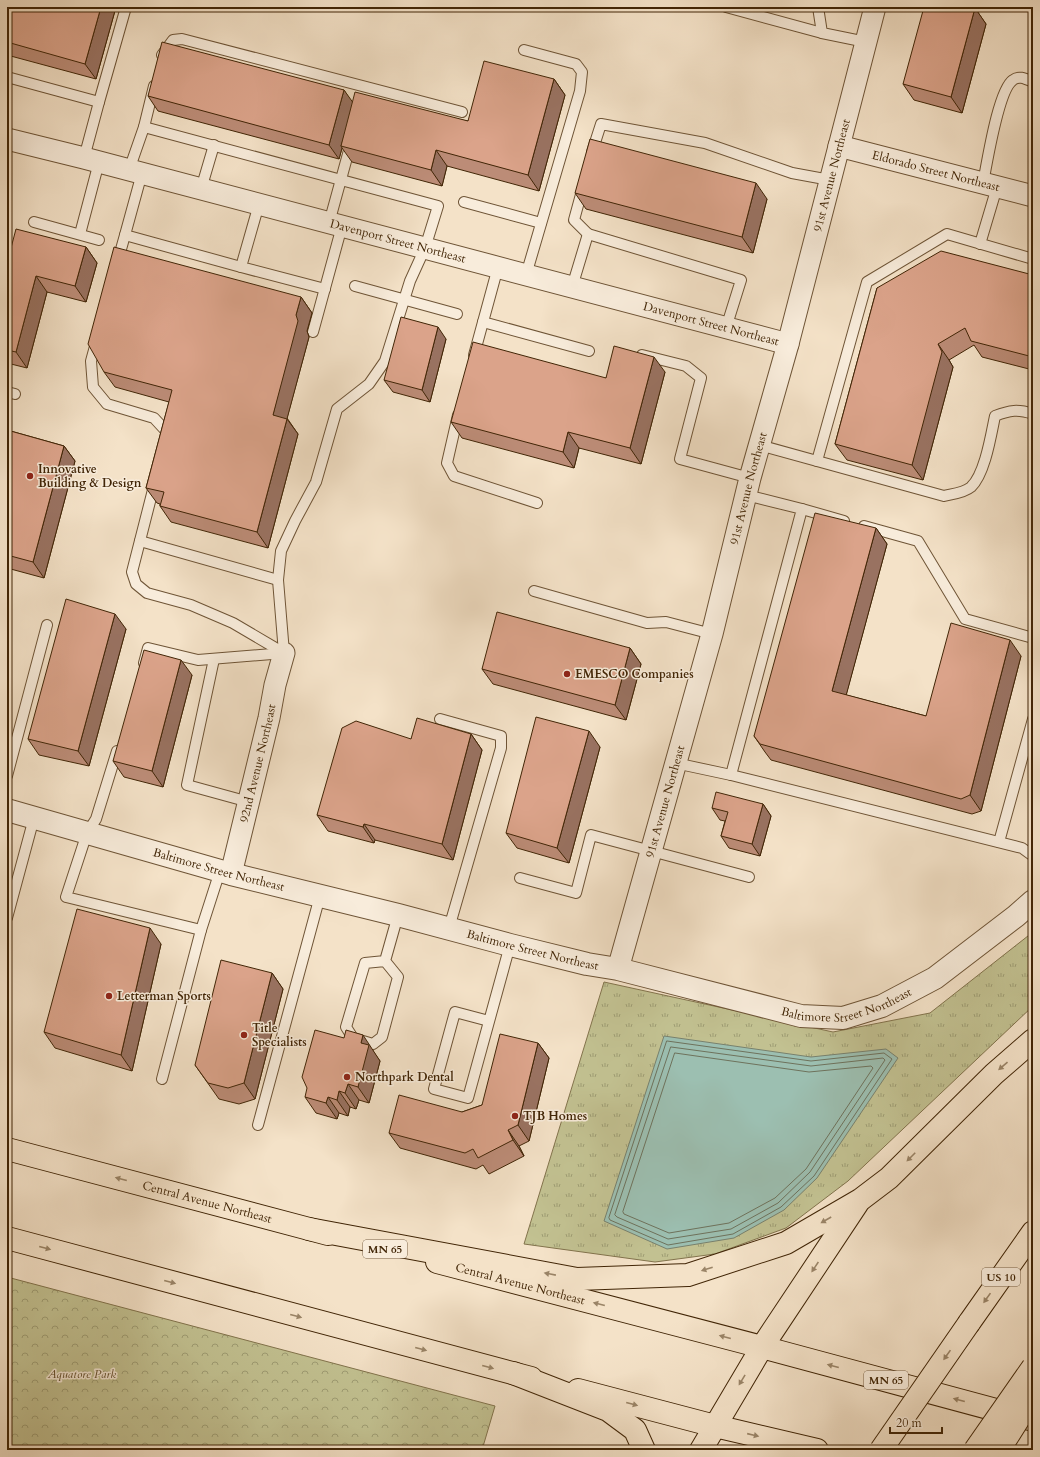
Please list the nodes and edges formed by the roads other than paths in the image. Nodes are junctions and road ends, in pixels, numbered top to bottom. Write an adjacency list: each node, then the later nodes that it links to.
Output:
1 (126, 7): 11 (lane)
2 (726, 7): 5 (lane)
3 (818, 7): 6 (lane)
4 (875, 7): 7 (street, 91st Avenue Northeast)
5 (762, 12): 6 (lane)
6 (822, 33): 7 (lane)
7 (866, 42): 17 (street, 91st Avenue Northeast)
8 (524, 50): 30 (lane)
9 (7, 77): 11 (lane)
10 (1033, 82): 24 (lane)
11 (99, 102): 18 (lane)
12 (462, 112): 13 (lane)
13 (144, 126): 16 (lane); 20 (lane)
14 (353, 133): 22 (lane)
15 (7, 139): 18 (street, Davenport Street Northeast)
16 (214, 145): 22 (lane); 25 (lane)
17 (839, 146): 23 (street, 91st Avenue Northeast); 24 (street, Eldorado Street Northeast)
18 (91, 160): 20 (street, Davenport Street Northeast); 32 (lane)
19 (590, 162): 23 (lane)
20 (135, 171): 25 (street, Davenport Street Northeast); 34 (lane)
21 (586, 177): 33 (lane)
22 (341, 180): 31 (lane); 37 (lane)
23 (830, 180): 52 (street, 91st Avenue Northeast)
24 (990, 185): 26 (street, Eldorado Street Northeast); 36 (lane)
25 (201, 189): 28 (street, Davenport Street Northeast)
26 (1033, 196)
27 (464, 202): 30 (lane)
28 (259, 204): 31 (street, Davenport Street Northeast); 39 (lane)
29 (34, 222): 32 (lane)
30 (542, 223): 42 (lane)
31 (336, 225): 37 (street, Davenport Street Northeast); 45 (lane)
32 (80, 234): 35 (lane)
33 (588, 234): 44 (lane); 49 (lane)
34 (125, 235): 39 (lane); 41 (lane)
35 (99, 240)
36 (980, 244): 38 (lane); 60 (lane)
37 (426, 248): 40 (street, Davenport Street Northeast); 46 (lane)
38 (1033, 259)
39 (241, 267): 45 (lane)
40 (498, 267): 42 (street, Davenport Street Northeast); 48 (lane)
41 (115, 272)
42 (526, 275): 44 (street, Davenport Street Northeast)
43 (355, 286): 46 (lane)
44 (572, 287): 49 (street, Davenport Street Northeast)
45 (325, 289): 51 (lane)
46 (404, 300): 47 (lane); 66 (lane)
47 (457, 314)
48 (483, 322): 53 (lane); 55 (lane)
49 (726, 328): 52 (street, Davenport Street Northeast)
50 (99, 331): 59 (lane)
51 (313, 332)
52 (788, 344): 58 (street, 91st Avenue Northeast)
53 (589, 351)
54 (641, 354): 62 (lane)
55 (471, 366)
56 (461, 403): 63 (lane)
57 (1033, 414): 60 (lane)
58 (759, 445): 60 (lane); 62 (street, 91st Avenue Northeast)
59 (165, 448)
60 (817, 461)
61 (158, 470): 65 (lane)
62 (748, 486): 64 (lane); 69 (street, 91st Avenue Northeast)
63 (537, 502)
64 (802, 509): 70 (lane); 78 (lane)
65 (140, 541): 66 (lane); 71 (lane)
66 (278, 580): 71 (lane)
67 (534, 591): 69 (lane)
68 (47, 625): 79 (lane)
69 (712, 634): 77 (street, 91st Avenue Northeast)
70 (1033, 638)
71 (284, 653): 72 (lane); 80 (street, 92nd Avenue Northeast)
72 (214, 659): 73 (lane); 80 (lane)
73 (141, 670)
74 (440, 719): 94 (lane)
75 (1033, 719): 84 (lane)
76 (119, 744): 83 (lane)
77 (675, 763): 78 (lane); 85 (street, 91st Avenue Northeast)
78 (731, 775): 84 (lane)
79 (7, 776)
80 (249, 802): 87 (street, 92nd Avenue Northeast)
81 (7, 810): 82 (street, Baltimore Street Northeast)
82 (34, 818): 83 (street, Baltimore Street Northeast); 93 (lane)
83 (87, 833): 87 (street, Baltimore Street Northeast); 95 (lane)
84 (999, 842): 86 (lane)
85 (651, 851): 88 (lane); 89 (lane); 98 (street, 91st Avenue Northeast)
86 (1033, 856)
87 (225, 872): 90 (street, Baltimore Street Northeast); 95 (lane)
88 (749, 877)
89 (520, 878)
90 (320, 896): 92 (street, Baltimore Street Northeast); 102 (lane)
91 (1033, 901): 98 (street, Baltimore Street Northeast)
92 (398, 915): 94 (street, Baltimore Street Northeast); 97 (lane)
93 (7, 918)
94 (449, 928): 96 (street, Baltimore Street Northeast)
95 (201, 930): 101 (lane)
96 (510, 945): 98 (street, Baltimore Street Northeast); 99 (lane)
97 (385, 961): 97 (lane)
98 (618, 969)
99 (489, 1021): 99 (lane)
100 (1033, 1040): 104 (highway, one-way to 104)
101 (162, 1079)
102 (258, 1124)
103 (7, 1149): 105 (highway, Central Avenue Northeast / MN 65, one-way to 103)
104 (860, 1200): 105 (highway, one-way to 105); 108 (highway, one-way to 108)
105 (308, 1229): 108 (highway, Central Avenue Northeast / MN 65, one-way to 105)
106 (1033, 1232): 117 (highway, US 10, one-way to 117, bridge)
107 (7, 1238): 110 (highway, one-way to 110)
108 (762, 1347): 112 (highway, Central Avenue Northeast / MN 65, one-way to 108); 113 (highway, one-way to 113)
109 (1033, 1367): 118 (highway, bridge)
110 (514, 1373): 113 (highway, one-way to 113); 114 (highway)
111 (1033, 1396): 119 (highway, bridge)
112 (1033, 1420)
113 (715, 1426): 115 (highway); 116 (highway, one-way to 116)
114 (644, 1450)
115 (701, 1450)
116 (817, 1450)
117 (881, 1450)
118 (975, 1450)
119 (999, 1450)

